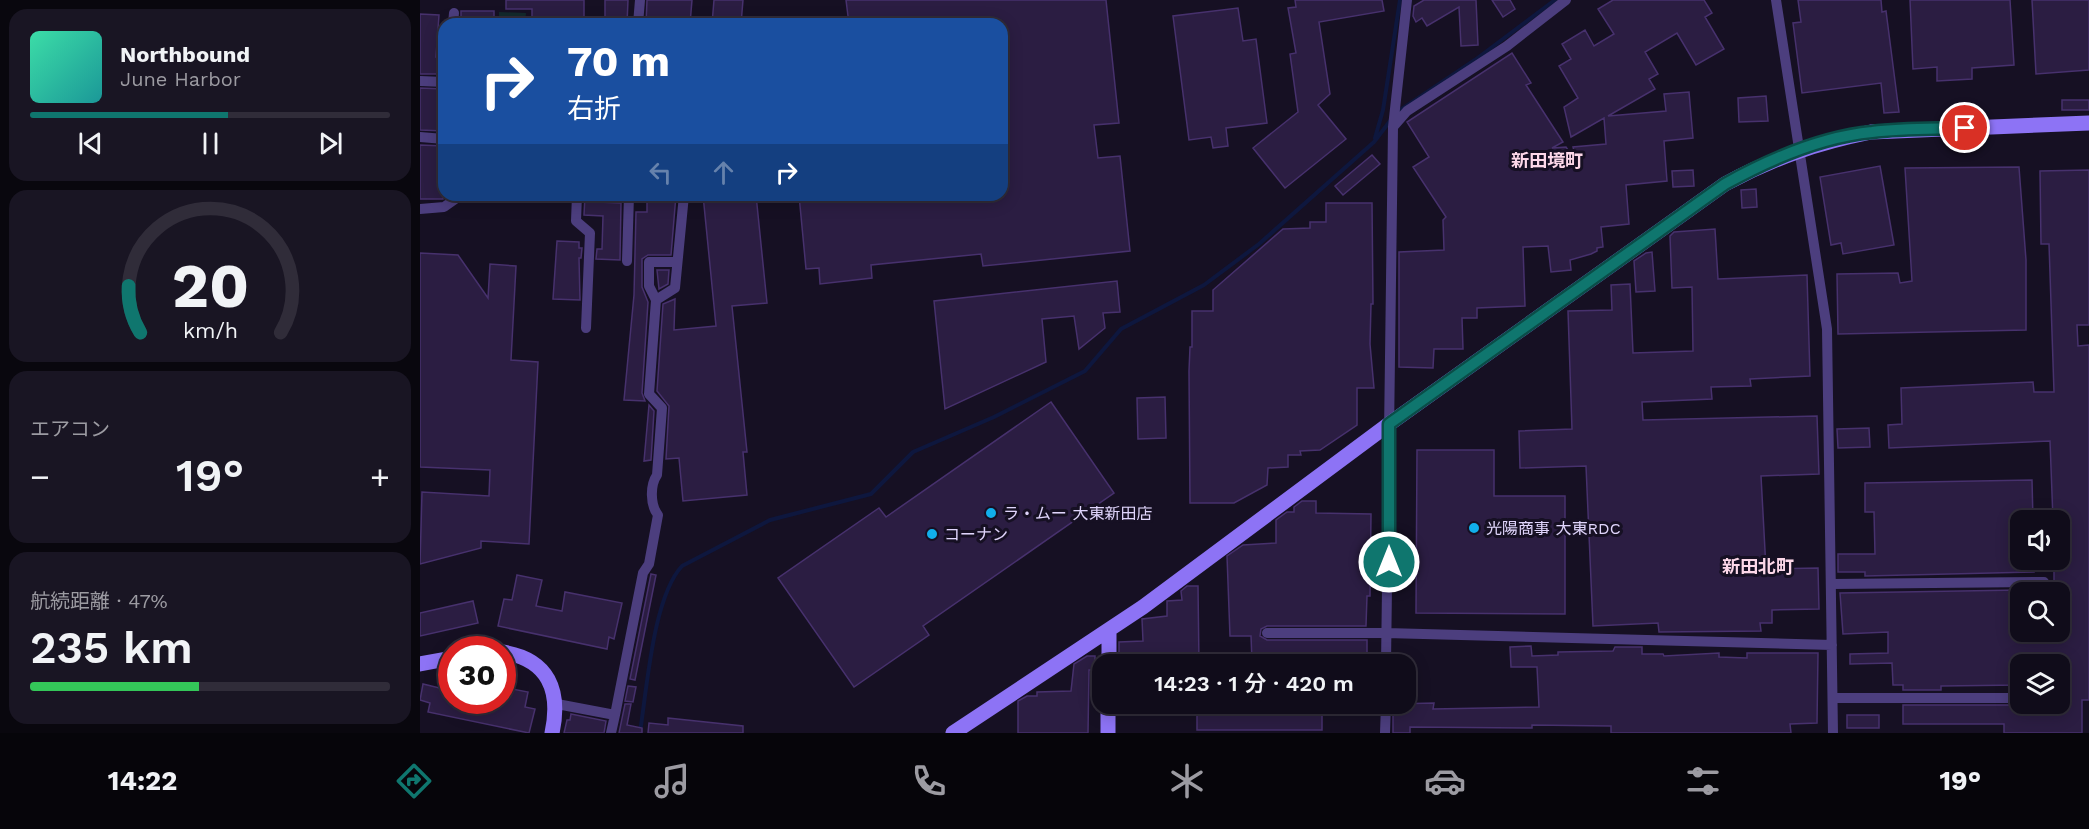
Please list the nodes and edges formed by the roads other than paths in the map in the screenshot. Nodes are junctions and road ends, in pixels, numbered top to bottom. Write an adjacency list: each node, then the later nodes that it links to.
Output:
1 (640, 0): 5 (street)
2 (1407, 0): 9 (street)
3 (1566, 0): 9 (street)
4 (1776, 0): 12 (street)
5 (638, 18)
6 (420, 81): 7 (street)
7 (438, 82)
8 (2089, 123): 12 (street)
9 (1393, 127): 22 (street)
10 (420, 137): 11 (street)
11 (438, 138)
12 (1800, 150): 22 (street); 24 (street)
13 (452, 201): 17 (street)
14 (577, 201): 21 (street)
15 (629, 201): 18 (street)
16 (683, 201): 19 (street)
17 (420, 209)
18 (627, 261)
19 (677, 262): 20 (street); 20 (street)
20 (656, 300): 39 (street)
21 (586, 328)
22 (1389, 424): 25 (street); 27 (street)
23 (2010, 582): 24 (street)
24 (1832, 584): 28 (street)
25 (1109, 630): 30 (street); 42 (street)
26 (1267, 633): 27 (street)
27 (1386, 633): 28 (street); 31 (street)
28 (1832, 645): 34 (street)
29 (516, 654): 36 (street)
30 (1109, 654)
31 (1386, 654)
32 (438, 661): 33 (street)
33 (420, 664)
34 (1833, 698): 35 (street); 45 (street)
35 (2010, 698)
36 (557, 704): 39 (street); 40 (street)
37 (1108, 714): 43 (street)
38 (1386, 714): 44 (street)
39 (615, 715): 41 (street)
40 (552, 733)
41 (611, 733)
42 (953, 733)
43 (1108, 733)
44 (1386, 733)
45 (1833, 733)

